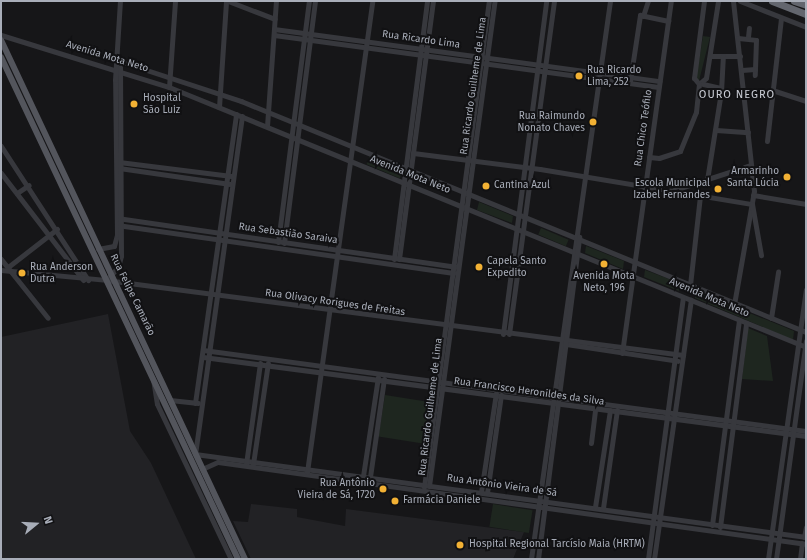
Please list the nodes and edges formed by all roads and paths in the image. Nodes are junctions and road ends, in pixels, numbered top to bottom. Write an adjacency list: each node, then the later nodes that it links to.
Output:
1 (120, 1): 46 (street)
2 (176, 1): 58 (street)
3 (227, 1): 27 (street); 65 (street)
4 (276, 1): 27 (street)
5 (309, 1): 33 (street)
6 (315, 1): 33 (street)
7 (372, 1): 40 (street)
8 (427, 1): 41 (street)
9 (433, 1): 41 (street)
10 (489, 1): 29 (street, Rua Ricardo Guilheme de Lima)
11 (495, 1): 29 (street, Rua Ricardo Guilheme de Lima)
12 (546, 1): 49 (street)
13 (554, 1): 51 (street)
14 (610, 1): 57 (street)
15 (648, 1): 25 (street)
16 (671, 1): 28 (street, Rua Chico Teófilo)
17 (704, 1): 61 (street)
18 (718, 1): 42 (street)
19 (733, 1): 37 (street)
20 (740, 1): 26 (street)
21 (772, 1): 24 (highway)
22 (794, 1): 23 (highway)
23 (806, 6)
24 (806, 14)
25 (643, 16): 28 (street); 59 (street)
26 (781, 18): 30 (street); 64 (street)
27 (275, 19): 32 (street)
28 (668, 21): 60 (street, Rua Chico Teófilo)
29 (489, 24): 47 (street, Rua Ricardo Guilheme de Lima); 48 (street, Rua Ricardo Guilheme de Lima)
30 (806, 27)
31 (749, 28): 36 (street)
32 (274, 29): 33 (street, Rua Ricardo Lima); 35 (street)
33 (308, 34): 39 (street); 40 (street, Rua Ricardo Lima)
34 (1, 35): 50 (street, Avenida Mota Neto)
35 (274, 35): 39 (street, Rua Ricardo Lima); 70 (street)
36 (748, 37): 37 (street); 52 (street)
37 (738, 38): 44 (street)
38 (1, 40): 56 (main road, Rua Felipe Camarão)
39 (307, 40): 40 (street, Rua Ricardo Lima); 73 (street)
40 (366, 45): 41 (street, Rua Ricardo Lima); 80 (street)
41 (424, 53): 47 (street, Rua Ricardo Lima); 81 (street); 92 (street)
42 (711, 56): 43 (street); 61 (street)
43 (723, 56): 44 (street); 63 (street)
44 (740, 56): 53 (street)
45 (1, 57): 54 (main road, Rua Felipe Camarão)
46 (118, 59): 50 (street); 58 (street, Avenida Mota Neto)
47 (480, 60): 48 (street, Rua Ricardo Lima); 84 (street, Rua Ricardo Guilheme de Lima)
48 (487, 61): 49 (street, Rua Ricardo Lima); 85 (street, Rua Ricardo Guilheme de Lima)
49 (537, 68): 51 (street, Rua Ricardo Lima); 88 (street)
50 (118, 69): 62 (street, Avenida Mota Neto); 86 (street)
51 (545, 69): 57 (street, Rua Ricardo Lima); 90 (street)
52 (755, 69): 53 (street); 55 (street)
53 (742, 70): 76 (street)
54 (8, 72): 56 (main road); 67 (main road, Rua Felipe Camarão)
55 (755, 75)
56 (18, 76): 69 (main road, Rua Felipe Camarão)
57 (600, 76): 59 (street, Rua Ricardo Lima); 96 (street)
58 (170, 77): 62 (street); 65 (street, Avenida Mota Neto)
59 (630, 80): 60 (street, Rua Ricardo Lima)
60 (660, 84): 82 (street, Rua Chico Teófilo)
61 (701, 84): 63 (street); 82 (street)
62 (169, 87): 68 (street, Avenida Mota Neto)
63 (721, 88): 75 (street)
64 (772, 90): 66 (street); 78 (street)
65 (220, 94): 68 (street); 70 (street, Avenida Mota Neto)
66 (806, 101)
67 (25, 106): 69 (main road); 147 (main road, Rua Felipe Camarão)
68 (219, 107): 71 (street, Avenida Mota Neto)
69 (34, 110): 128 (main road, Rua Felipe Camarão)
70 (268, 112): 73 (street, Avenida Mota Neto); 74 (street)
71 (236, 114): 72 (street, Avenida Mota Neto); 95 (street)
72 (242, 116): 74 (street, Avenida Mota Neto); 95 (street)
73 (296, 124): 77 (street); 80 (street, Avenida Mota Neto)
74 (267, 126): 77 (street, Avenida Mota Neto)
75 (716, 130): 76 (street); 97 (street)
76 (748, 132): 87 (street)
77 (294, 137): 83 (street, Avenida Mota Neto); 126 (street)
78 (767, 141)
79 (1, 146): 101 (street)
80 (352, 146): 83 (street); 92 (street, Avenida Mota Neto)
81 (413, 153): 84 (street); 92 (street)
82 (649, 157): 102 (street, Rua Chico Teófilo)
83 (350, 160): 99 (street, Avenida Mota Neto); 130 (street)
84 (467, 160): 85 (street); 104 (street, Rua Ricardo Guilheme de Lima)
85 (473, 161): 88 (street); 106 (street, Rua Ricardo Guilheme de Lima)
86 (119, 162): 89 (street); 91 (street)
87 (752, 165): 97 (street); 107 (street)
88 (524, 167): 90 (street); 113 (street)
89 (119, 168): 94 (street); 114 (street)
90 (531, 168): 96 (street); 115 (street)
91 (173, 169): 94 (street); 95 (street)
92 (408, 169): 99 (street); 104 (street, Avenida Mota Neto)
93 (1, 173): 105 (street)
94 (173, 176): 98 (street)
95 (231, 176): 98 (street); 100 (street)
96 (585, 177): 102 (street); 124 (street)
97 (707, 180): 103 (street)
98 (227, 183): 100 (street); 120 (street)
99 (407, 183): 111 (street, Avenida Mota Neto); 133 (street)
100 (233, 184): 121 (street)
101 (29, 185): 105 (street); 118 (street)
102 (645, 186): 103 (street); 134 (street, Rua Chico Teófilo)
103 (672, 191): 108 (street)
104 (462, 192): 106 (street, Avenida Mota Neto); 111 (street, Rua Ricardo Guilheme de Lima)
105 (17, 193): 122 (street)
106 (469, 194): 112 (street, Rua Ricardo Guilheme de Lima); 113 (street, Avenida Mota Neto)
107 (754, 195): 109 (street); 110 (street)
108 (700, 196): 109 (street); 150 (street)
109 (752, 204): 131 (street); 157 (street)
110 (806, 204)
111 (461, 206): 112 (street, Avenida Mota Neto); 135 (street, Rua Ricardo Guilheme de Lima)
112 (467, 208): 117 (street, Avenida Mota Neto); 135 (street, Rua Ricardo Guilheme de Lima)
113 (518, 216): 115 (street, Avenida Mota Neto); 117 (street)
114 (119, 219): 116 (street); 120 (street, Rua Sebastião Saraiva)
115 (524, 219): 119 (street); 124 (street, Avenida Mota Neto)
116 (119, 225): 123 (street, Rua Sebastião Saraiva); 128 (street); 141 (street)
117 (516, 228): 119 (street, Avenida Mota Neto); 142 (street)
118 (57, 229): 122 (street); 145 (street)
119 (523, 231): 129 (street, Avenida Mota Neto); 143 (street)
120 (220, 233): 121 (street, Rua Sebastião Saraiva); 123 (street)
121 (226, 234): 125 (street); 126 (street, Rua Sebastião Saraiva)
122 (50, 235): 136 (street); 145 (street)
123 (219, 239): 125 (street, Rua Sebastião Saraiva); 152 (street)
124 (577, 239): 129 (street); 134 (street, Avenida Mota Neto)
125 (225, 240): 127 (street, Rua Sebastião Saraiva); 153 (street)
126 (281, 242): 127 (street, Rua Sebastião Saraiva)
127 (294, 247): 130 (street, Rua Sebastião Saraiva)
128 (98, 249): 141 (main road, Rua Felipe Camarão)
129 (575, 252): 144 (street, Avenida Mota Neto); 155 (street)
130 (337, 253): 133 (street, Rua Sebastião Saraiva); 138 (street, Rua Sebastião Saraiva); 158 (street)
131 (761, 255)
132 (1, 258): 136 (street)
133 (397, 259): 135 (street, Rua Sebastião Saraiva)
134 (635, 263): 144 (street, Rua Chico Teófilo); 150 (street, Avenida Mota Neto)
135 (455, 267): 138 (street, Rua Ricardo Guilheme de Lima); 140 (street, Rua Ricardo Guilheme de Lima)
136 (4, 270): 137 (street)
137 (12, 272): 145 (street, Rua Olivacy Rorigues de Freitas); 159 (street)
138 (451, 272): 140 (street, Rua Sebastião Saraiva); 148 (street, Rua Ricardo Guilheme de Lima)
139 (778, 272): 160 (street)
140 (457, 273): 149 (street, Rua Ricardo Guilheme de Lima)
141 (112, 274): 146 (main road, Rua Felipe Camarão); 147 (street)
142 (510, 275): 143 (street); 166 (street)
143 (517, 276): 167 (street)
144 (633, 276): 154 (street, Avenida Mota Neto); 174 (street, Rua Chico Teófilo)
145 (88, 280): 147 (street, Rua Olivacy Rorigues de Freitas)
146 (116, 282): 147 (street, Rua Olivacy Rorigues de Freitas); 152 (street, Rua Olivacy Rorigues de Freitas); 203 (main road, Rua Felipe Camarão)
147 (107, 283): 192 (main road, Rua Felipe Camarão)
148 (450, 284): 149 (street); 163 (street, Rua Ricardo Guilheme de Lima)
149 (456, 285): 164 (street, Rua Ricardo Guilheme de Lima)
150 (690, 285): 157 (street, Avenida Mota Neto)
151 (806, 290): 165 (street)
152 (210, 295): 153 (street, Rua Olivacy Rorigues de Freitas); 173 (street)
153 (217, 296): 158 (street, Rua Olivacy Rorigues de Freitas); 175 (street)
154 (683, 297): 156 (street, Avenida Mota Neto); 176 (street)
155 (570, 299): 168 (street); 169 (street)
156 (691, 300): 161 (street, Avenida Mota Neto); 178 (street)
157 (734, 304): 160 (street, Avenida Mota Neto)
158 (329, 311): 163 (street, Rua Olivacy Rorigues de Freitas); 186 (street)
159 (48, 318)
160 (771, 318): 165 (street, Avenida Mota Neto)
161 (739, 320): 162 (street, Avenida Mota Neto); 217 (street)
162 (746, 323): 170 (street, Avenida Mota Neto); 218 (street)
163 (444, 326): 164 (street, Rua Olivacy Rorigues de Freitas); 194 (street, Rua Ricardo Guilheme de Lima)
164 (450, 327): 166 (street, Rua Olivacy Rorigues de Freitas); 195 (street, Rua Ricardo Guilheme de Lima)
165 (803, 331): 170 (street)
166 (503, 334): 167 (street, Rua Olivacy Rorigues de Freitas)
167 (509, 334): 168 (street, Rua Olivacy Rorigues de Freitas)
168 (562, 341): 169 (street); 201 (street)
169 (568, 342): 174 (street); 202 (street)
170 (799, 344): 171 (street, Avenida Mota Neto); 219 (street)
171 (806, 345): 221 (street)
172 (640, 349): 174 (street); 176 (street); 177 (street)
173 (203, 350): 175 (street, Rua Francisco Heronildes da Silva); 179 (street)
174 (623, 350): 177 (street)
175 (210, 351): 179 (street); 180 (street, Rua Francisco Heronildes da Silva)
176 (676, 354): 178 (street); 182 (street)
177 (639, 355): 182 (street)
178 (683, 355): 183 (street)
179 (206, 358): 184 (street, Rua Francisco Heronildes da Silva); 204 (street); 205 (street)
180 (261, 358): 181 (street, Rua Francisco Heronildes da Silva); 184 (street)
181 (268, 359): 185 (street); 186 (street, Rua Francisco Heronildes da Silva)
182 (675, 361): 183 (street); 212 (street)
183 (682, 362): 214 (street)
184 (260, 365): 185 (street, Rua Francisco Heronildes da Silva); 199 (street)
185 (267, 366): 188 (street, Rua Francisco Heronildes da Silva); 200 (street)
186 (322, 367): 187 (street, Rua Francisco Heronildes da Silva); 188 (street)
187 (345, 370): 189 (street, Rua Francisco Heronildes da Silva); 191 (street)
188 (321, 373): 191 (street, Rua Francisco Heronildes da Silva); 231 (street)
189 (378, 374): 190 (street, Rua Francisco Heronildes da Silva); 193 (street)
190 (384, 375): 193 (street); 194 (street, Rua Francisco Heronildes da Silva)
191 (344, 376): 193 (street, Rua Francisco Heronildes da Silva)
192 (153, 378): 223 (main road, Rua Felipe Camarão); 255 (street, Rua Felipe Camarão)
193 (380, 381): 196 (street, Rua Francisco Heronildes da Silva); 232 (street); 233 (street)
194 (437, 382): 195 (street, Rua Francisco Heronildes da Silva); 196 (street, Rua Ricardo Guilheme de Lima)
195 (444, 383): 197 (street, Rua Ricardo Guilheme de Lima); 198 (street, Rua Francisco Heronildes da Silva)
196 (436, 389): 197 (street, Rua Francisco Heronildes da Silva); 236 (street, Rua Ricardo Guilheme de Lima)
197 (443, 390): 198 (street, Rua Francisco Heronildes da Silva); 237 (street, Rua Ricardo Guilheme de Lima)
198 (498, 394): 201 (street, Rua Francisco Heronildes da Silva); 206 (street, Rua Francisco Heronildes da Silva); 225 (street); 226 (street)
199 (256, 396): 200 (street); 228 (street)
200 (263, 396): 229 (street)
201 (554, 398): 202 (street, Rua Francisco Heronildes da Silva); 206 (street)
202 (560, 398): 207 (street); 208 (street, Rua Francisco Heronildes da Silva)
203 (170, 400): 204 (street); 227 (main road, Rua Felipe Camarão)
204 (195, 403): 205 (street)
205 (201, 404): 227 (street)
206 (553, 404): 207 (street, Rua Francisco Heronildes da Silva); 241 (street)
207 (559, 405): 210 (street, Rua Francisco Heronildes da Silva); 241 (street)
208 (611, 405): 209 (street, Rua Francisco Heronildes da Silva); 211 (street)
209 (618, 406): 212 (street, Rua Francisco Heronildes da Silva); 213 (street)
210 (595, 410): 211 (street, Rua Francisco Heronildes da Silva); 224 (street)
211 (609, 412): 213 (street, Rua Francisco Heronildes da Silva); 242 (street)
212 (668, 412): 214 (street, Rua Francisco Heronildes da Silva); 215 (street)
213 (617, 413): 215 (street, Rua Francisco Heronildes da Silva); 243 (street)
214 (676, 413): 216 (street); 217 (street, Rua Francisco Heronildes da Silva)
215 (668, 419): 216 (street, Rua Francisco Heronildes da Silva); 244 (street)
216 (675, 420): 217 (street, Rua Francisco Heronildes da Silva); 245 (street)
217 (726, 424): 218 (street, Rua Francisco Heronildes da Silva); 234 (street)
218 (732, 424): 219 (street, Rua Francisco Heronildes da Silva); 235 (street)
219 (787, 431): 221 (street, Rua Francisco Heronildes da Silva); 251 (street)
220 (806, 431): 221 (street, Rua Francisco Heronildes da Silva)
221 (793, 432): 222 (street, Rua Francisco Heronildes da Silva); 252 (street)
222 (806, 436)
223 (181, 440): 230 (main road); 256 (main road, Rua Felipe Camarão)
224 (591, 443)
225 (488, 447): 226 (street); 239 (street)
226 (494, 448): 240 (street)
227 (194, 454): 228 (street, Rua Antônio Vieira de Sá); 230 (main road, Rua Felipe Camarão)
228 (246, 464): 229 (street, Rua Antônio Vieira de Sá); 230 (street, Rua Antônio Vieira de Sá)
229 (253, 465): 231 (street, Rua Antônio Vieira de Sá)
230 (202, 469): 257 (main road, Rua Felipe Camarão)
231 (307, 471): 232 (street, Rua Antônio Vieira de Sá); 238 (street, Rua Antônio Vieira de Sá)
232 (363, 476): 233 (street, Rua Antônio Vieira de Sá)
233 (370, 477): 236 (street, Rua Antônio Vieira de Sá)
234 (718, 482): 235 (street); 248 (street)
235 (725, 483): 249 (street)
236 (423, 484): 237 (street, Rua Antônio Vieira de Sá); 238 (street, Rua Ricardo Guilheme de Lima)
237 (430, 485): 238 (street, Rua Ricardo Guilheme de Lima); 239 (street, Rua Antônio Vieira de Sá)
238 (425, 490): 241 (street, Rua Antônio Vieira de Sá)
239 (481, 492): 240 (street, Rua Antônio Vieira de Sá)
240 (487, 493): 241 (street, Rua Antônio Vieira de Sá)
241 (542, 503): 242 (street, Rua Antônio Vieira de Sá); 246 (street, Rua Antônio Vieira de Sá); 258 (street); 259 (street)
242 (595, 507): 243 (street, Rua Antônio Vieira de Sá)
243 (603, 508): 244 (street, Rua Antônio Vieira de Sá)
244 (655, 515): 245 (street, Rua Antônio Vieira de Sá); 246 (street)
245 (662, 516): 247 (street); 248 (street, Rua Antônio Vieira de Sá)
246 (654, 521): 247 (street, Rua Antônio Vieira de Sá); 260 (street)
247 (661, 522): 248 (street, Rua Antônio Vieira de Sá); 261 (street)
248 (712, 526): 249 (street, Rua Antônio Vieira de Sá)
249 (720, 527): 251 (street, Rua Antônio Vieira de Sá)
250 (806, 527): 253 (street)
251 (772, 535): 252 (street, Rua Antônio Vieira de Sá); 262 (street)
252 (779, 536): 253 (street, Rua Antônio Vieira de Sá); 254 (street, Rua Antônio Vieira de Sá); 263 (street)
253 (805, 537)
254 (804, 543): 264 (street)
255 (231, 559)
256 (238, 559)
257 (245, 559)
258 (531, 559)
259 (538, 559)
260 (648, 559)
261 (654, 559)
262 (768, 559)
263 (776, 559)
264 (800, 559)

